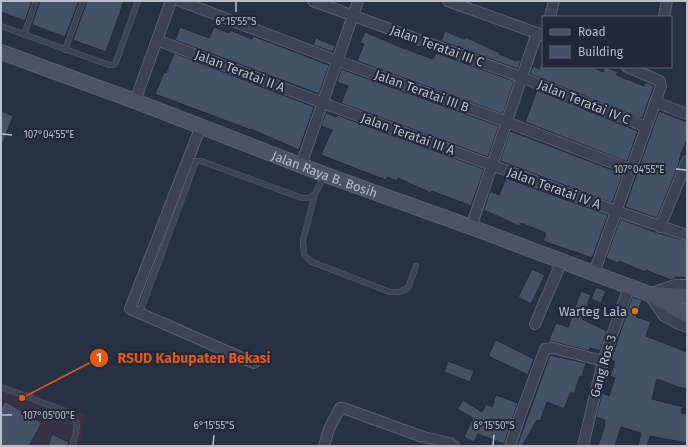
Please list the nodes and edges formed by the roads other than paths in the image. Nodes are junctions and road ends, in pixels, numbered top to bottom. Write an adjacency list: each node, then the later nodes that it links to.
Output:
1 (36, 1): 16 (lane)
2 (83, 1): 18 (lane)
3 (138, 1): 18 (lane)
4 (171, 1): 17 (street)
5 (180, 1): 20 (street, Jalan Teratai III B)
6 (313, 1): 11 (street, Jalan Teratai III C)
7 (358, 1): 11 (street)
8 (448, 1): 15 (street)
9 (554, 1): 12 (street)
10 (666, 1): 13 (street)
11 (353, 16): 20 (street); 22 (street, Jalan Teratai III C)
12 (550, 16)
13 (664, 16)
14 (1, 26): 16 (lane)
15 (540, 34): 22 (street)
16 (24, 35): 18 (lane)
17 (157, 40): 23 (street); 25 (street, Jalan Teratai II A)
18 (65, 50)
19 (1, 52): 23 (street, Jalan Raya B. Bosih)
20 (338, 61): 25 (street); 27 (street, Jalan Teratai III B)
21 (629, 68): 24 (street)
22 (521, 77): 27 (street); 29 (street, Jalan Teratai IV C)
23 (135, 101): 28 (street, Jalan Raya B. Bosih)
24 (655, 102): 26 (street); 29 (street)
25 (323, 103): 31 (street); 32 (street, Jalan Teratai III A)
26 (687, 114)
27 (507, 122): 32 (street); 33 (street, Jalan Teratai III B)
28 (201, 126): 31 (street, Jalan Raya B. Bosih); 52 (street)
29 (646, 128): 33 (street)
30 (687, 161): 38 (street)
31 (301, 165): 34 (street, Jalan Raya B. Bosih)
32 (492, 165): 36 (street, Jalan Teratai IV A); 37 (street)
33 (631, 170): 36 (street)
34 (326, 175): 35 (lane); 37 (street, Jalan Raya B. Bosih)
35 (315, 194): 41 (lane); 47 (lane)
36 (616, 211): 38 (street, Jalan Teratai IV A); 42 (street)
37 (471, 227): 40 (street, Jalan Raya B. Bosih)
38 (660, 227): 39 (street, Jalan Teratai IV A)
39 (687, 235)
40 (562, 261): 42 (street, Jalan Raya B. Bosih); 49 (street)
41 (416, 266)
42 (594, 273): 44 (street, Jalan Raya B. Bosih)
43 (687, 285): 45 (street)
44 (630, 287): 45 (street, Jalan Raya B. Bosih); 51 (street, Gang Ros 3)
45 (649, 294): 46 (street); 48 (street); 50 (street)
46 (687, 296)
47 (142, 307)
48 (687, 314)
49 (535, 324)
50 (687, 327)
51 (603, 361): 57 (street); 58 (street, Gang Ros 3)
52 (254, 363)
53 (1, 387): 54 (lane)
54 (72, 446)
55 (324, 446): 56 (street)
56 (454, 446)
57 (510, 446)
58 (583, 446)

